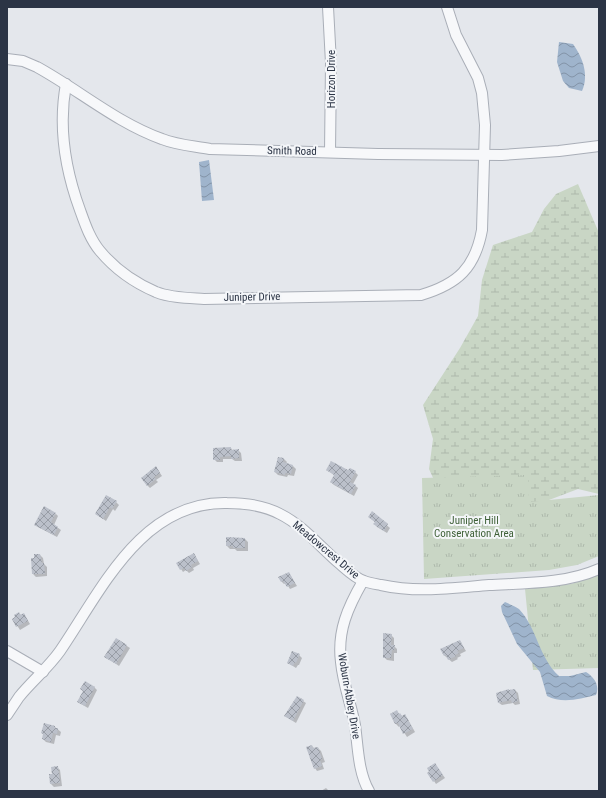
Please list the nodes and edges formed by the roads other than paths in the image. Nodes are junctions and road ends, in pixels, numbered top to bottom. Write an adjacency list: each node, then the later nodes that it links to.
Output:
1 (328, 7): 6 (street, Horizon Drive)
2 (447, 7): 7 (street, Juniper Drive)
3 (7, 59): 4 (street, Smith Road)
4 (66, 84): 6 (street, Smith Road); 7 (street, Juniper Drive)
5 (599, 146): 7 (street, Smith Road)
6 (330, 152): 7 (street, Smith Road)
7 (483, 155)
8 (599, 569): 9 (street, Meadowcrest Drive)
9 (363, 581): 11 (street, Meadowcrest Drive); 13 (street, Woburn-Abbey Drive)
10 (7, 651): 11 (street)
11 (43, 672): 12 (street, Meadowcrest Drive)
12 (7, 715)
13 (369, 791)

